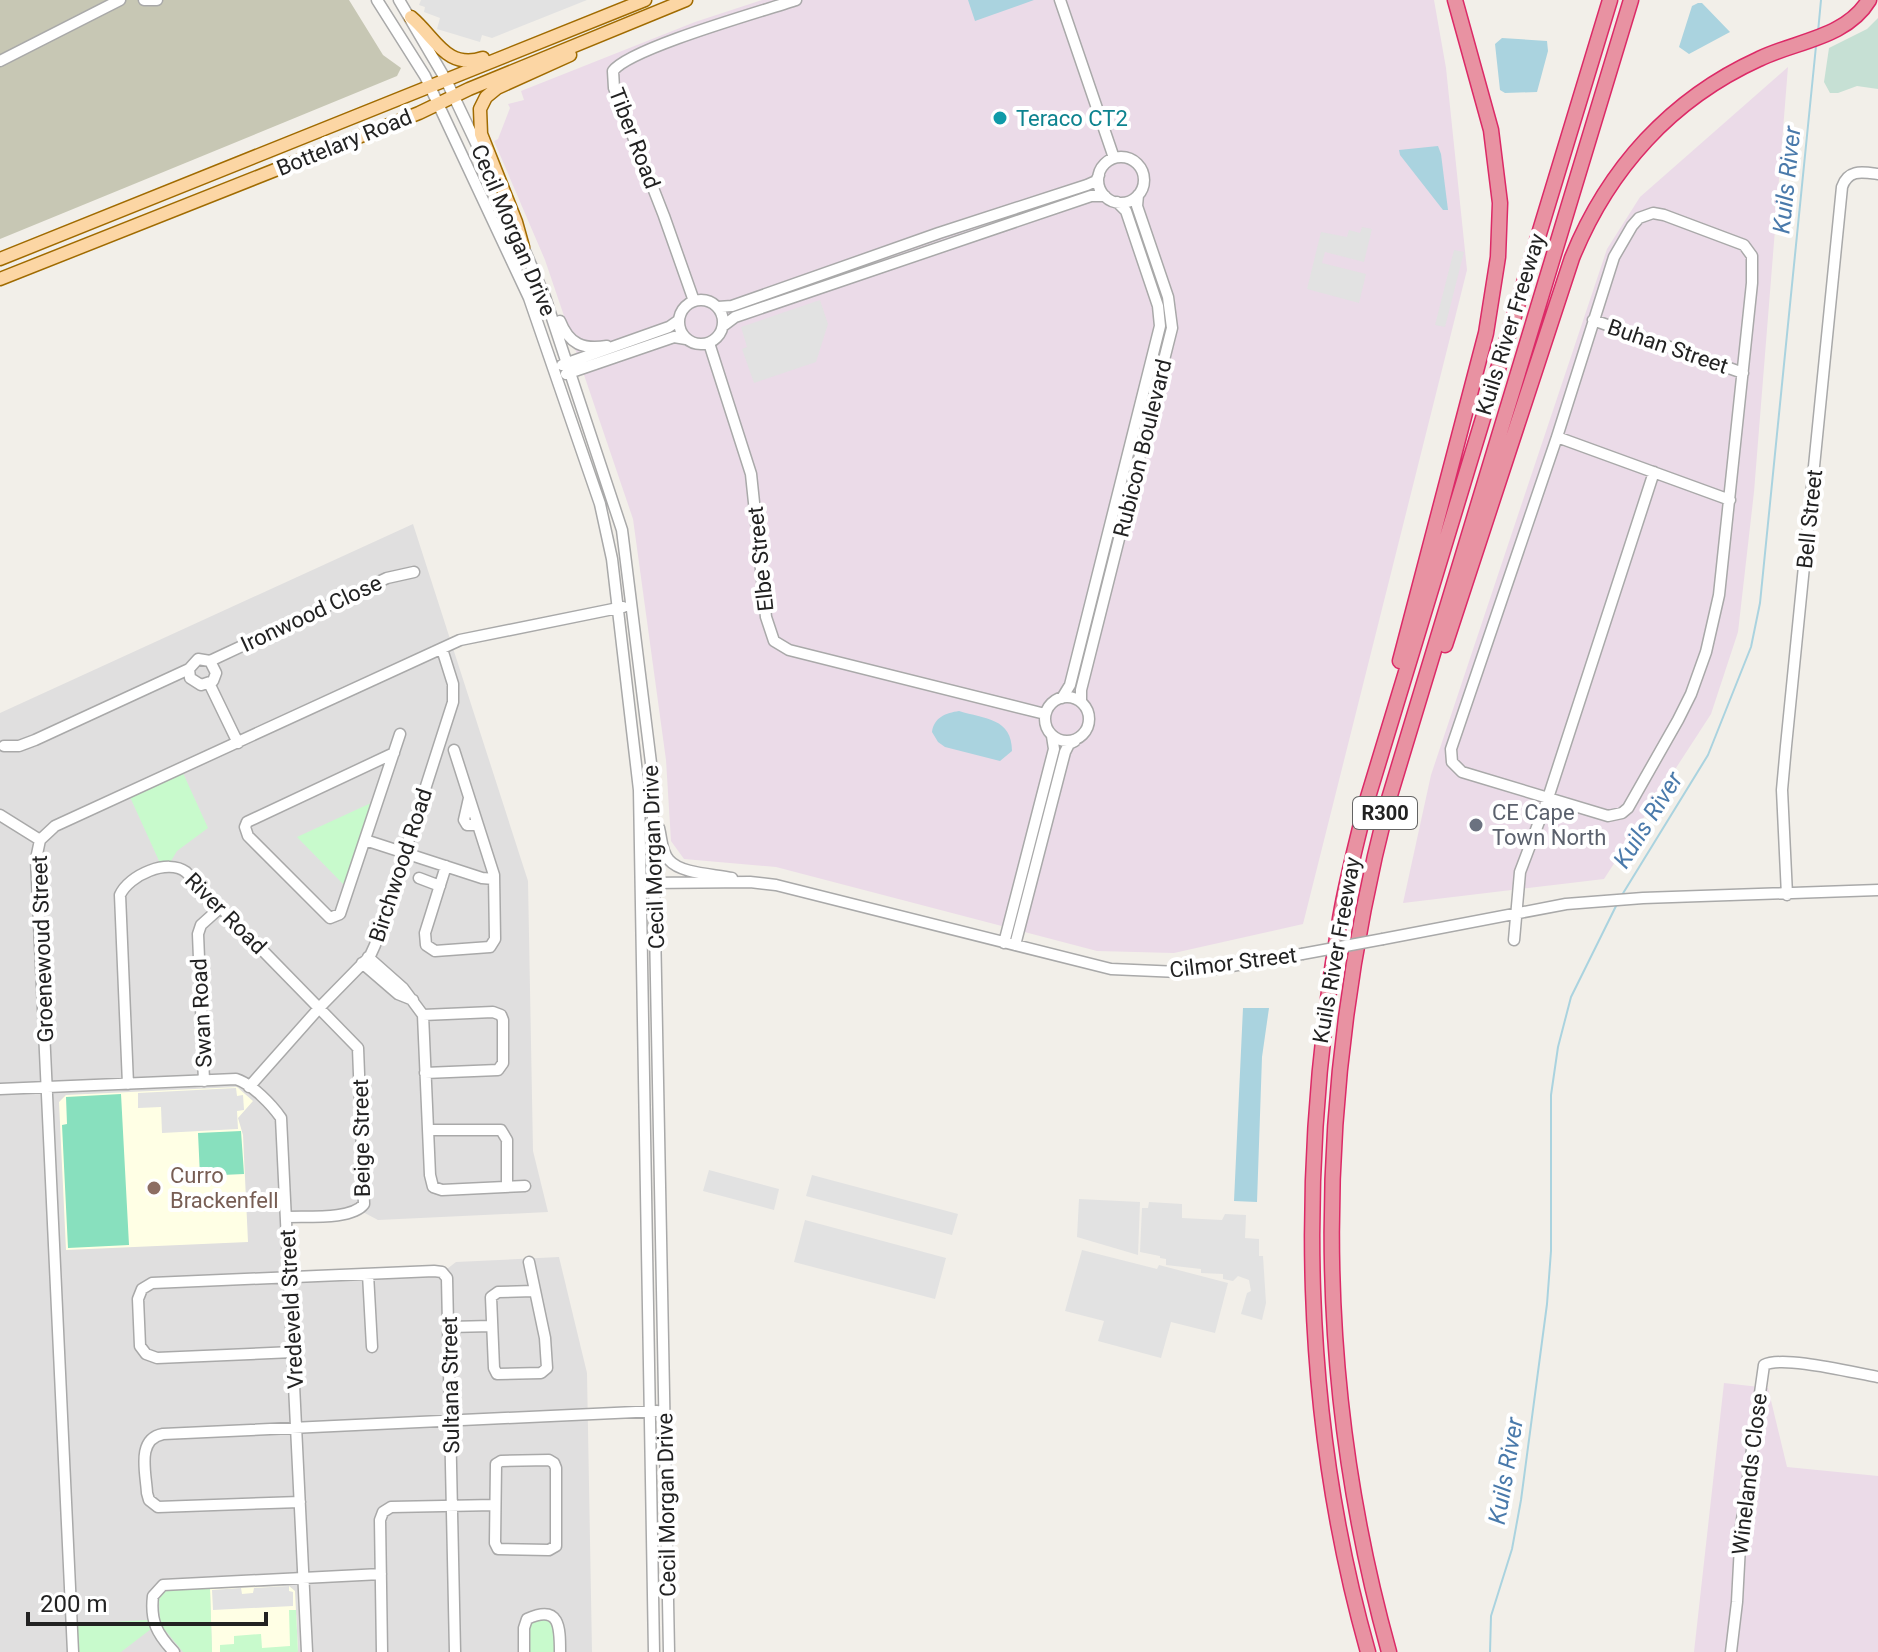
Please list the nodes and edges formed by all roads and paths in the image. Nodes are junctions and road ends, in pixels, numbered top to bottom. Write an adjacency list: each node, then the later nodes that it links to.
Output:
1 (120, 0): 17 (street)
2 (144, 0): 3 (street)
3 (157, 0)
4 (377, 0): 19 (street, Cecil Morgan Drive)
5 (399, 0): 14 (street, Cecil Morgan Drive)
6 (645, 0): 16 (main road, Bottelary Road)
7 (686, 0): 15 (main road, Bottelary Road)
8 (796, 0): 32 (street, Tiber Road)
9 (1060, 0): 22 (street)
10 (1455, 0): 56 (highway)
11 (1610, 0): 56 (highway, Kuils River Freeway / R300)
12 (1631, 0): 59 (highway, Kuils River Freeway / R300)
13 (1869, 0): 59 (highway)
14 (411, 17): 16 (main road); 18 (street, Cecil Morgan Drive)
15 (622, 27): 20 (main road, Bottelary Road); 28 (main road)
16 (548, 39): 18 (main road, Bottelary Road)
17 (0, 61)
18 (446, 80): 19 (main road, Bottelary Road); 20 (street, Cecil Morgan Drive)
19 (430, 87): 21 (street, Cecil Morgan Drive); 29 (main road, Bottelary Road)
20 (454, 96): 21 (main road, Bottelary Road); 28 (street, Cecil Morgan Drive)
21 (438, 104): 30 (main road, Bottelary Road); 41 (street, Cecil Morgan Drive)
22 (1114, 158): 24 (street); 25 (street)
23 (1878, 174): 79 (street, Bell Street)
24 (1099, 175): 26 (street); 33 (street)
25 (1138, 195): 27 (street); 54 (street, Rubicon Boulevard)
26 (1105, 196): 27 (street); 36 (street)
27 (1117, 202): 53 (street, Rubicon Boulevard)
28 (523, 247): 31 (street, Cecil Morgan Drive)
29 (0, 259)
30 (0, 279)
31 (539, 282): 39 (street); 40 (street, Cecil Morgan Drive)
32 (694, 301): 33 (street); 34 (street)
33 (718, 307): 36 (street)
34 (679, 320): 37 (street); 39 (street)
35 (1593, 320): 42 (street, Buhan Street); 42 (street); 43 (street)
36 (723, 326): 38 (street)
37 (686, 339): 38 (street); 40 (street)
38 (709, 343): 55 (street, Elbe Street)
39 (621, 344): 40 (street)
40 (569, 368): 41 (street); 47 (street, Cecil Morgan Drive)
41 (556, 373): 48 (street, Cecil Morgan Drive)
42 (1743, 373): 45 (street)
43 (1557, 437): 44 (street); 65 (street)
44 (1654, 472): 45 (street); 65 (street)
45 (1730, 500): 65 (street)
46 (414, 572): 50 (street, Ironwood Close)
47 (633, 604): 48 (street, Groenewoud Street); 67 (street, Cecil Morgan Drive)
48 (619, 607): 49 (street, Groenewoud Street); 75 (street, Cecil Morgan Drive)
49 (442, 649): 61 (street, Groenewoud Street); 70 (street, Birchwood Road)
50 (210, 661): 51 (street); 52 (street)
51 (189, 669): 52 (street); 62 (street)
52 (209, 683): 61 (street)
53 (1062, 698): 54 (street); 55 (street)
54 (1081, 702): 60 (street)
55 (1045, 714): 58 (street)
56 (1387, 732): 125 (highway, Kuils River Freeway / R300)
57 (400, 734): 64 (street)
58 (1052, 736): 60 (street); 83 (street)
59 (1406, 739): 126 (highway, Kuils River Freeway / R300)
60 (1075, 741): 84 (street)
61 (238, 743): 68 (street, Groenewoud Street)
62 (4, 746)
63 (454, 750): 73 (street)
64 (394, 753): 69 (street); 69 (street)
65 (1548, 798): 81 (street)
66 (0, 815): 68 (street)
67 (654, 820): 74 (street); 76 (street, Cecil Morgan Drive)
68 (40, 840): 91 (street, Groenewoud Street)
69 (365, 840): 70 (street)
70 (405, 852): 71 (street); 85 (street, Birchwood Road)
71 (446, 866): 73 (street); 77 (street)
72 (419, 878): 77 (street)
73 (494, 879): 77 (street)
74 (750, 882): 76 (street, Cilmor Street); 83 (street, Cilmor Street)
75 (641, 883): 76 (street, Cilmor Street); 108 (street, Cecil Morgan Drive)
76 (655, 883): 107 (street, Cecil Morgan Drive)
77 (440, 886)
78 (1878, 890): 79 (street, Cilmor Street)
79 (1787, 895): 81 (street, Cilmor Street)
80 (221, 907): 86 (street, River Road); 89 (street, Swan Road); 90 (street, River Road)
81 (1516, 912): 82 (street); 84 (street, Cilmor Street, bridge)
82 (1514, 940)
83 (1004, 943): 84 (street, Cilmor Street)
84 (1015, 945)
85 (365, 960): 86 (street, Birchwood Road); 87 (street)
86 (320, 1007): 92 (street, Birchwood Road); 97 (street, Beige Street)
87 (423, 1015): 88 (street); 88 (street)
88 (425, 1073): 94 (street)
89 (204, 1081): 90 (street); 92 (street)
90 (128, 1084): 91 (street)
91 (47, 1086): 93 (street); 116 (street, Groenewoud Street)
92 (249, 1087): 97 (street, Vredeveld Street)
93 (0, 1089)
94 (428, 1130): 95 (street); 95 (street)
95 (507, 1186): 96 (street)
96 (525, 1186)
97 (287, 1217): 100 (street, Vredeveld Street)
98 (529, 1262): 101 (street)
99 (368, 1274): 100 (street, Sultana Street); 103 (street, Sultana Street); 104 (street)
100 (290, 1277): 105 (street, Vredeveld Street); 105 (street, Sultana Street)
101 (534, 1291): 102 (street); 102 (street)
102 (492, 1326): 103 (street)
103 (449, 1327): 109 (street, Sultana Street)
104 (372, 1347)
105 (293, 1352): 110 (street, Vredeveld Street)
106 (1878, 1377): 127 (street, Winelands Close)
107 (665, 1409): 108 (street); 124 (street, Cecil Morgan Drive)
108 (650, 1412): 109 (street); 123 (street, Cecil Morgan Drive)
109 (451, 1420): 110 (street); 113 (street, Sultana Street)
110 (297, 1427): 111 (street, Vredeveld Street); 111 (street)
111 (300, 1502): 115 (street, Vredeveld Street)
112 (495, 1505): 112 (street); 113 (street)
113 (453, 1506): 114 (street); 120 (street, Sultana Street)
114 (381, 1574): 115 (street); 119 (street)
115 (304, 1577): 117 (street); 118 (street, Vredeveld Street)
116 (73, 1652)
117 (174, 1652)
118 (307, 1652)
119 (382, 1652)
120 (455, 1652)
121 (524, 1652): 122 (street)
122 (560, 1652)
123 (654, 1652)
124 (669, 1652)
125 (1368, 1652)
126 (1389, 1652)
127 (1731, 1652)

